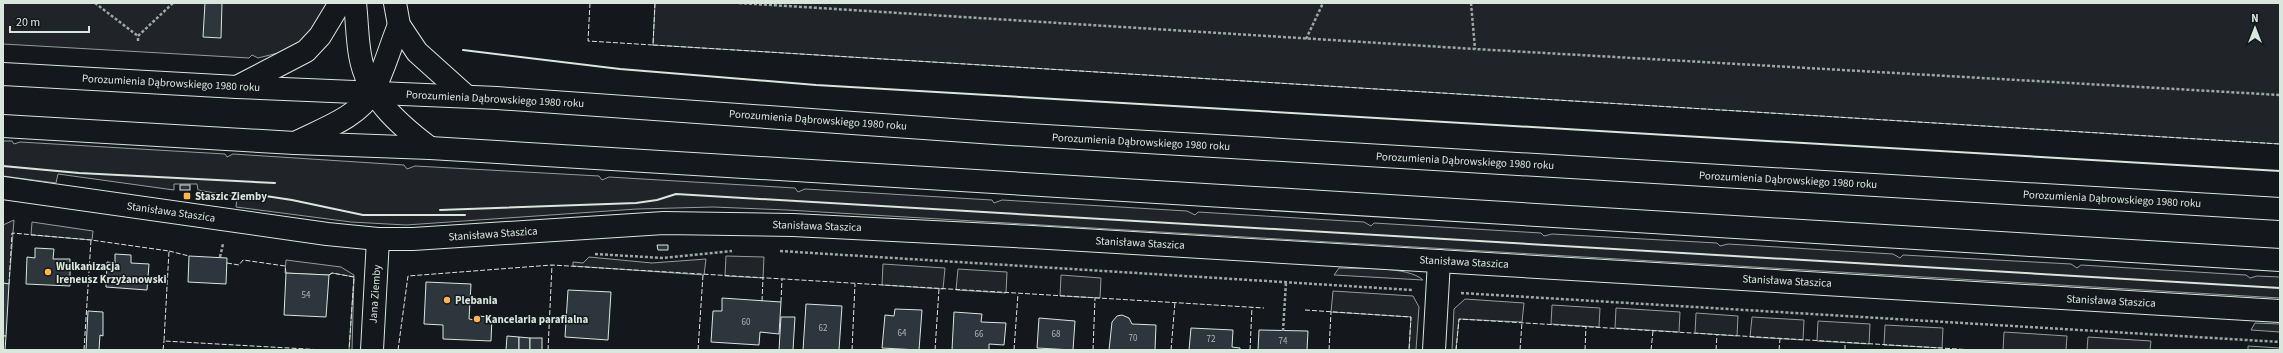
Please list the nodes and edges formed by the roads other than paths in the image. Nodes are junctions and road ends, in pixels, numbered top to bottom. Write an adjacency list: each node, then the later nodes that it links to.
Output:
1 (340, 3): 6 (main road)
2 (356, 3): 7 (main road)
3 (395, 3): 4 (main road)
4 (399, 25): 7 (main road); 8 (main road)
5 (3, 74): 6 (main road, Porozumienia Dąbrowskiego 1980 roku)
6 (237, 87): 7 (main road, Porozumienia Dąbrowskiego 1980 roku)
7 (372, 92): 8 (main road, Porozumienia Dąbrowskiego 1980 roku); 10 (main road); 11 (main road)
8 (466, 96): 13 (main road, Porozumienia Dąbrowskiego 1980 roku)
9 (3, 126): 10 (main road)
10 (295, 143): 11 (main road)
11 (430, 148): 15 (main road)
12 (3, 188): 14 (main road, Stanisława Staszica)
13 (2280, 209)
14 (378, 239): 16 (main road, Stanisława Staszica); 18 (main road, Jana Ziemby)
15 (2280, 260)
16 (1439, 261): 17 (main road, Stanisława Staszica); 19 (main road)
17 (2280, 311)
18 (372, 350)
19 (1434, 350)

